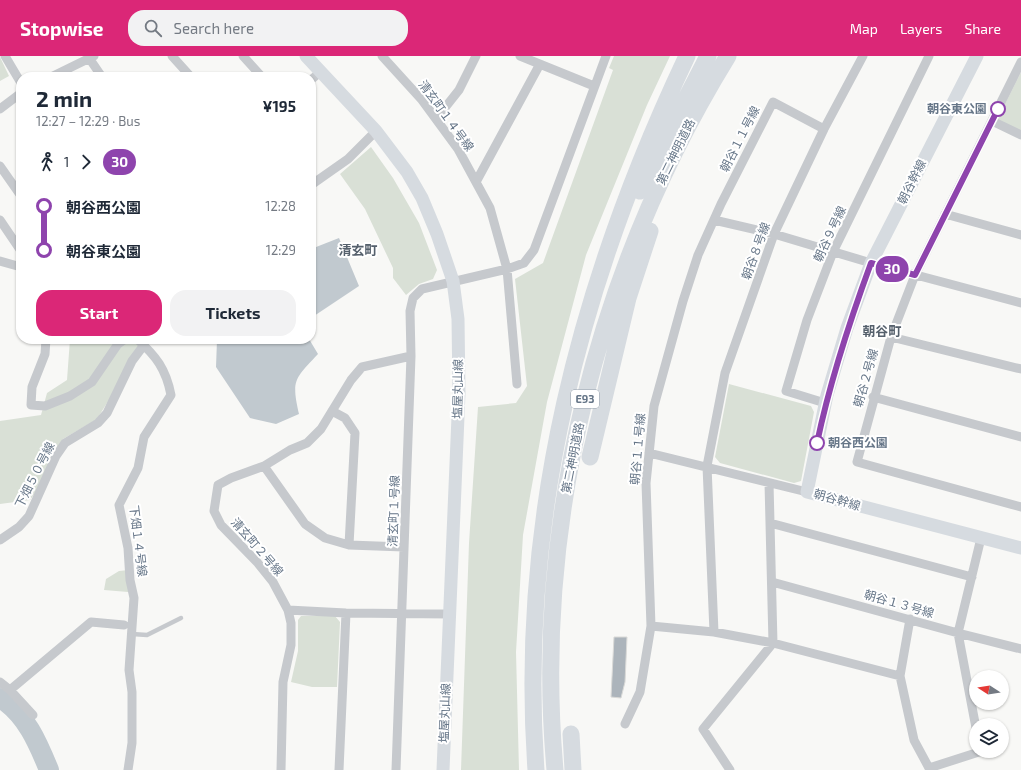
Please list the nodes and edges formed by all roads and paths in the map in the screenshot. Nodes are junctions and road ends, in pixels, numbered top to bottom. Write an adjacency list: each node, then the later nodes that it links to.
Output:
1 (5, 56): 23 (street)
2 (172, 56): 20 (street)
3 (243, 56): 21 (street)
4 (306, 56): 22 (street, 塩屋丸山線)
5 (382, 56): 29 (street, 清玄町１４号線)
6 (476, 56): 29 (street)
7 (520, 56): 17 (street)
8 (606, 56): 25 (street, 清玄町１号線)
9 (687, 56): 57 (highway, 第二神明道路 / E93)
10 (708, 56): 57 (highway, 第二神明道路 / E93)
11 (728, 56): 28 (highway, 第二神明道路 / E93)
12 (863, 56): 31 (street, 朝谷８号線)
13 (930, 56): 44 (street, 朝谷９号線)
14 (977, 56): 46 (street, 朝谷幹線)
15 (91, 57): 18 (street); 19 (street)
16 (1021, 62): 30 (street, 朝谷２号線)
17 (540, 64): 25 (street); 36 (street)
18 (61, 72)
19 (99, 72)
20 (186, 72)
21 (257, 72)
22 (313, 72)
23 (16, 75)
24 (316, 77): 32 (street, 塩屋丸山線)
25 (594, 86): 48 (street, 清玄町１号線)
26 (16, 97): 27 (street)
27 (0, 109)
28 (695, 113): 66 (highway); 107 (highway, 第二神明道路 / E93)
29 (436, 119): 36 (street, 清玄町１４号線)
30 (992, 121): 33 (street); 38 (street, 朝谷２号線)
31 (824, 129): 40 (street, 朝谷１１号線); 41 (street, 朝谷８号線)
32 (376, 131): 35 (street); 50 (street, 塩屋丸山線)
33 (1021, 135)
34 (0, 166): 37 (street)
35 (316, 181)
36 (476, 182): 48 (street, 清玄町１４号線)
37 (16, 189)
38 (945, 214): 42 (street); 49 (street, 朝谷２号線)
39 (0, 220): 43 (street)
40 (714, 220): 41 (street); 65 (street, 朝谷１１号線)
41 (774, 234): 44 (street); 68 (street, 朝谷８号線)
42 (1021, 234)
43 (16, 244)
44 (833, 252): 46 (street); 62 (street, 朝谷９号線)
45 (0, 261): 47 (street)
46 (871, 263): 49 (street); 62 (street, 朝谷幹線)
47 (16, 265)
48 (507, 269): 50 (street, 清玄町１号線); 60 (street, 清玄町１４号線)
49 (915, 275): 51 (street); 52 (street, 朝谷２号線)
50 (453, 281): 58 (street, 清玄町１号線); 83 (street, 塩屋丸山線)
51 (1021, 303)
52 (891, 337): 59 (street); 61 (street, 朝谷２号線)
53 (46, 344): 54 (street)
54 (118, 344)
55 (139, 344): 74 (street, 下畑５０号線)
56 (142, 344): 89 (street, 下畑１４号線)
57 (577, 351): 106 (highway, 第二神明道路 / E93)
58 (411, 356): 63 (street, 清玄町２号線); 76 (street, 清玄町１号線)
59 (1021, 369)
60 (517, 384)
61 (873, 397): 64 (street); 71 (street, 朝谷２号線)
62 (825, 403): 70 (street, 朝谷幹線)
63 (332, 411): 67 (street, 清玄町２号線); 75 (street)
64 (1021, 437)
65 (649, 453): 68 (street); 87 (street, 朝谷１１号線)
66 (590, 458)
67 (264, 466): 75 (street); 80 (street, 清玄町２号線)
68 (707, 466): 69 (street); 88 (street, 朝谷８号線)
69 (769, 483): 70 (street); 72 (street)
70 (807, 492): 73 (street, 朝谷幹線)
71 (1021, 507)
72 (770, 523): 78 (street); 79 (street)
73 (981, 538): 77 (street, 朝谷幹線); 78 (street)
74 (0, 540)
75 (349, 546): 76 (street)
76 (404, 547): 82 (street, 清玄町１号線)
77 (1021, 548)
78 (972, 577): 90 (street)
79 (772, 582): 85 (street, 朝谷１３号線); 91 (street)
80 (288, 610): 81 (street); 102 (street, 清玄町２号線)
81 (346, 613): 82 (street); 103 (street)
82 (401, 613): 83 (street); 104 (street, 清玄町１号線)
83 (449, 614): 105 (street, 塩屋丸山線)
84 (181, 618): 89 (lane)
85 (910, 619): 90 (street, 朝谷１３号線); 93 (street)
86 (124, 625): 95 (street)
87 (651, 626): 88 (street); 98 (street, 朝谷１１号線)
88 (714, 632): 91 (street)
89 (132, 634): 101 (street, 下畑１４号線)
90 (958, 634): 92 (street, 朝谷１３号線); 97 (street)
91 (773, 643): 93 (street); 109 (street)
92 (1021, 649)
93 (900, 676): 100 (street)
94 (0, 682): 95 (street)
95 (10, 690): 96 (street)
96 (33, 715)
97 (974, 718)
98 (625, 724)
99 (571, 734): 108 (highway)
100 (969, 755)
101 (128, 770)
102 (281, 770)
103 (339, 770)
104 (396, 770)
105 (443, 770)
106 (536, 770)
107 (555, 770)
108 (573, 770)
109 (730, 770)

